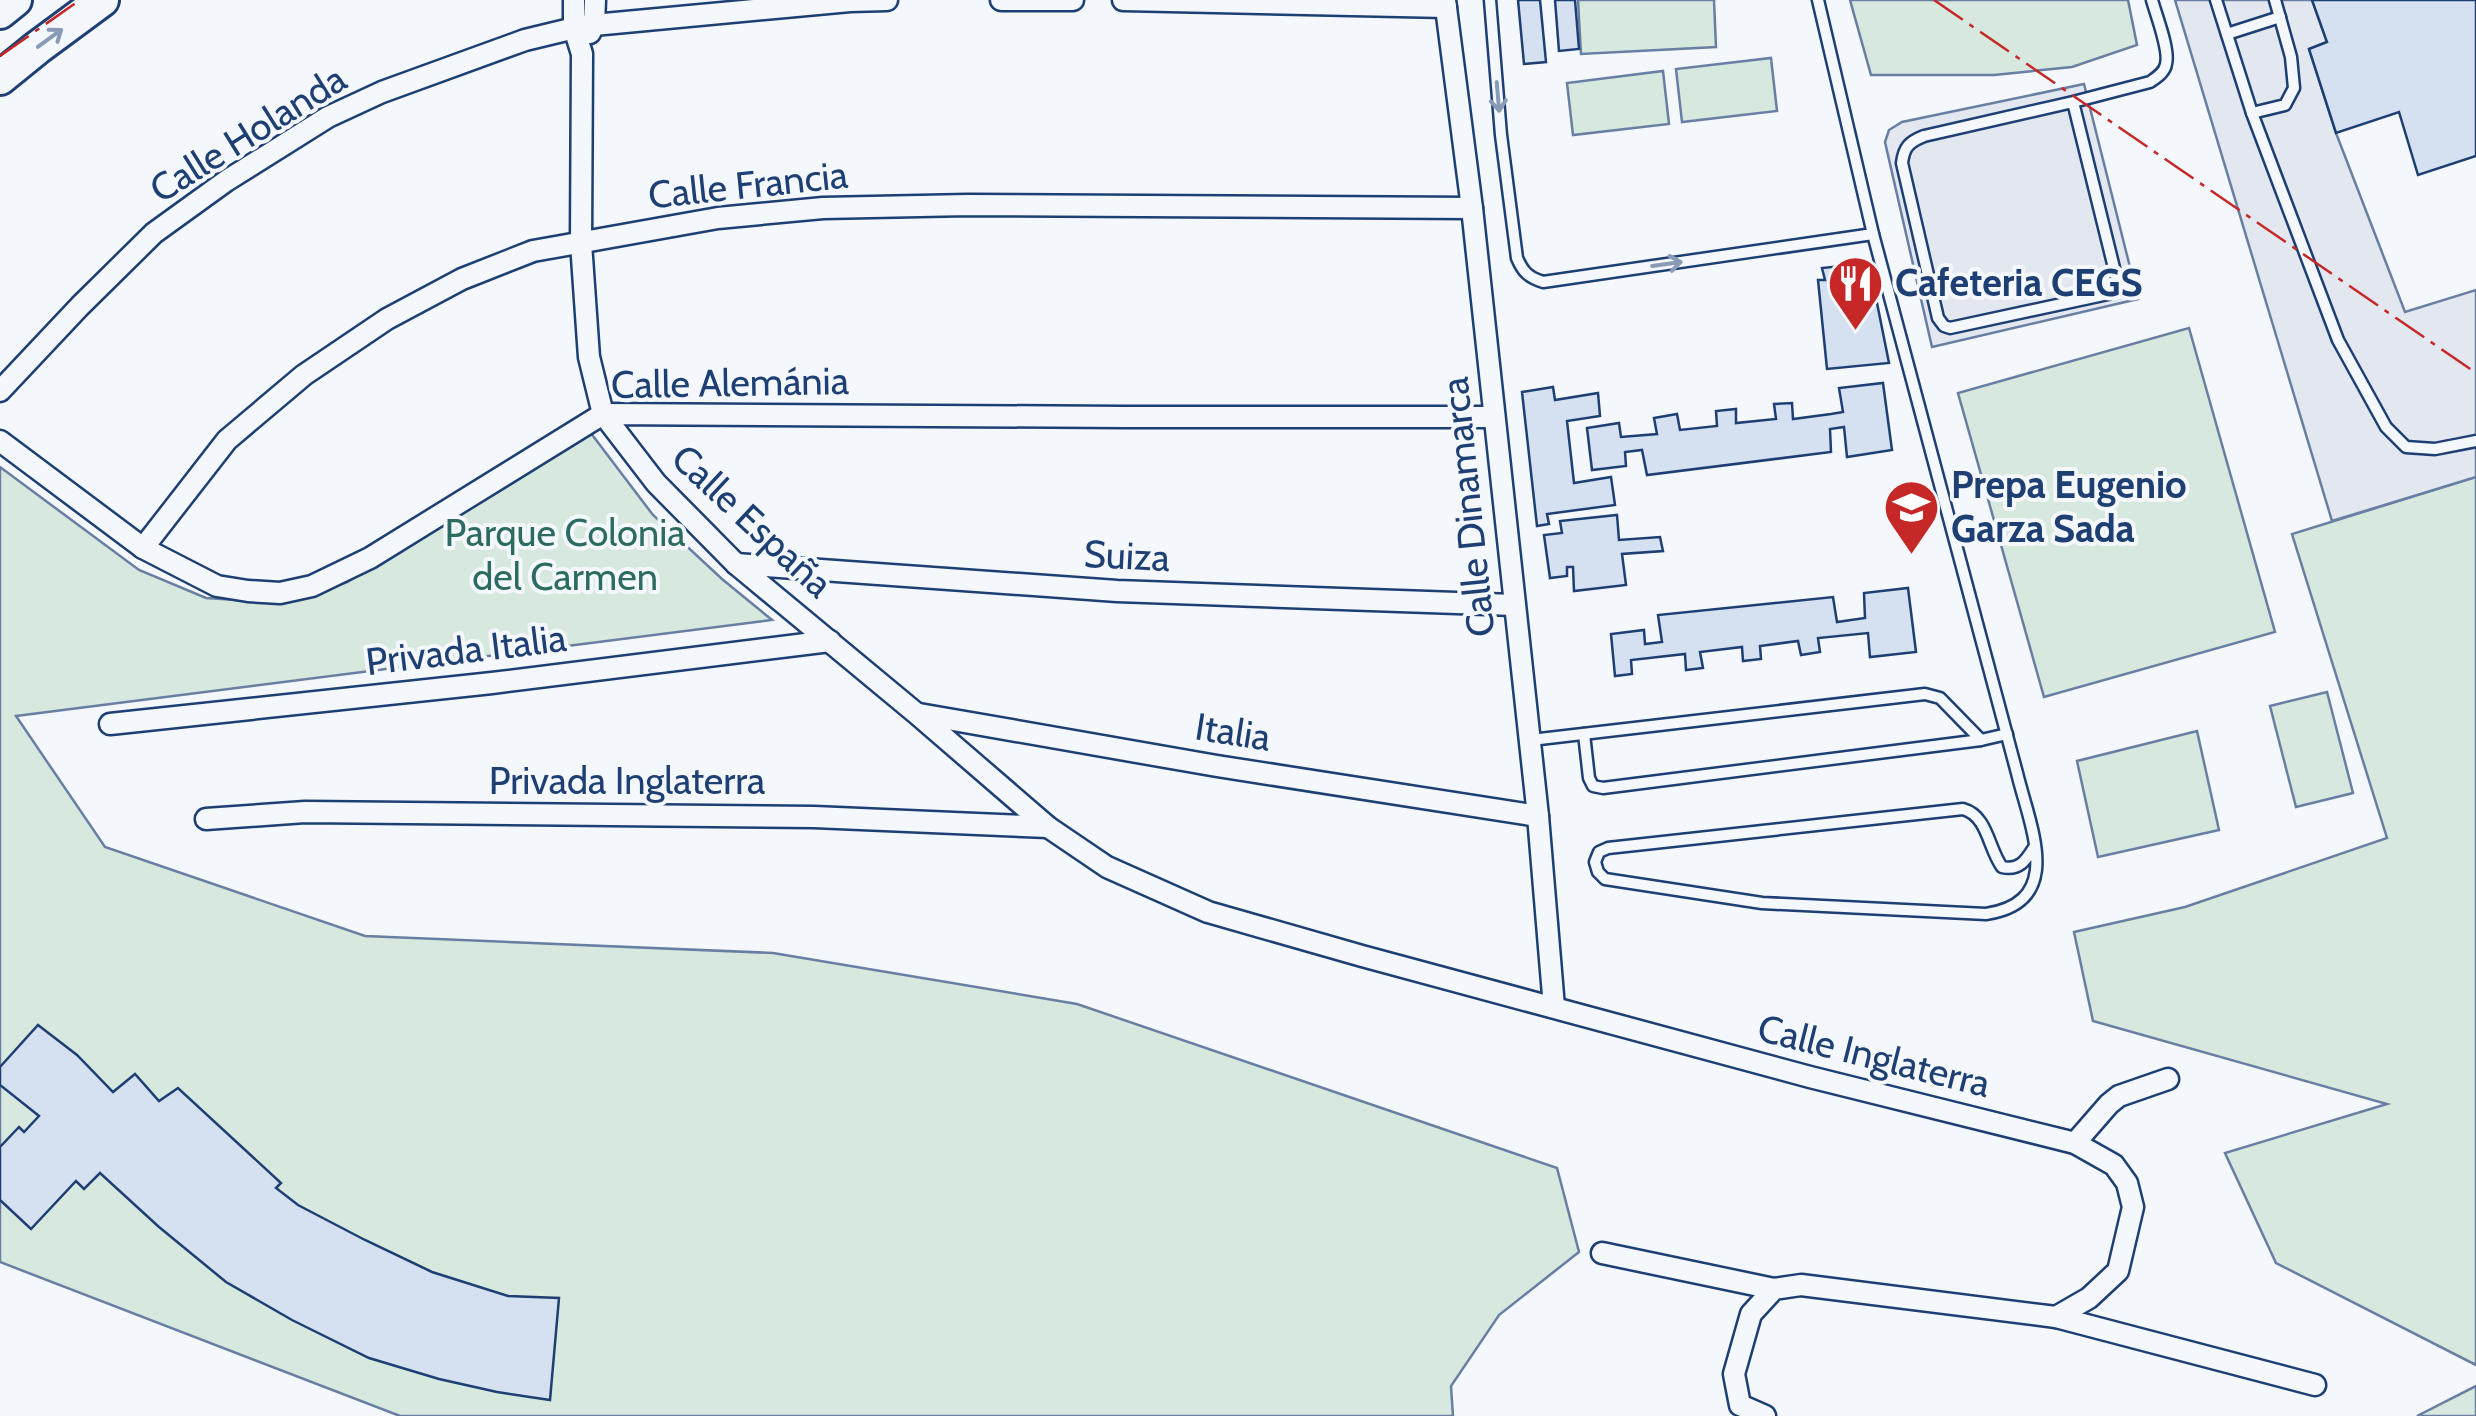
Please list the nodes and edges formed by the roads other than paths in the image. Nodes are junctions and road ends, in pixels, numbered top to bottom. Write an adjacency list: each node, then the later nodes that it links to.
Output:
1 (16, 0): 15 (main road)
2 (102, 0): 19 (main road, one-way to 2)
3 (574, 0): 17 (street, Calle España)
4 (595, 0): 17 (street, Calle España)
5 (887, 0): 17 (street, Calle Holanda)
6 (1001, 0): 7 (street)
7 (1073, 0)
8 (1122, 0): 14 (street)
9 (1490, 0): 23 (lane, one-way to 23)
10 (1818, 0): 23 (lane)
11 (2152, 0): 20 (lane)
12 (2216, 0): 18 (lane)
13 (2275, 0): 16 (lane)
14 (1446, 4): 22 (street, Calle Dinamarca)
15 (0, 12)
16 (2280, 17): 18 (lane); 21 (lane)
17 (584, 26): 24 (street, Calle España); 25 (street, Calle Holanda)
18 (2227, 34): 21 (lane)
19 (0, 78)
20 (2073, 102): 20 (lane)
21 (2252, 114): 29 (lane)
22 (1472, 208): 24 (street, Calle Francia); 27 (street, Calle Dinamarca)
23 (1873, 234): 37 (lane)
24 (582, 244): 26 (street, Calle España); 30 (street, Calle Francia)
25 (0, 391)
26 (603, 414): 27 (street, Calle Alemánia); 30 (street, Calle Alemánia); 31 (street, Calle España)
27 (1493, 417): 32 (street, Calle Dinamarca)
28 (0, 441): 30 (street, Calle Alemánia)
29 (2476, 441)
30 (143, 548)
31 (736, 564): 32 (street, Suiza); 33 (street, Calle España)
32 (1514, 606): 38 (street, Calle Dinamarca)
33 (830, 640): 34 (street, Calle España); 35 (street, Privada Italia)
34 (917, 714): 40 (street, Italia); 42 (street, Calle España)
35 (110, 724)
36 (1584, 734): 38 (lane); 39 (lane); 39 (lane)
37 (2007, 734): 39 (lane); 43 (lane)
38 (1530, 740): 40 (street, Calle Dinamarca)
39 (1981, 740)
40 (1538, 816): 44 (street, Calle Dinamarca)
41 (206, 819): 42 (street, Privada Inglaterra)
42 (1048, 827): 44 (street, Calle Inglaterra)
43 (2035, 846): 43 (lane)
44 (1554, 1007): 46 (street, Calle Inglaterra)
45 (2168, 1079): 46 (street)
46 (2074, 1143): 49 (street, Calle Inglaterra)
47 (1602, 1253): 48 (street)
48 (1774, 1290): 49 (street); 51 (street)
49 (2056, 1317): 50 (street)
50 (2315, 1385)
51 (1742, 1410): 52 (street)
52 (1765, 1416)

